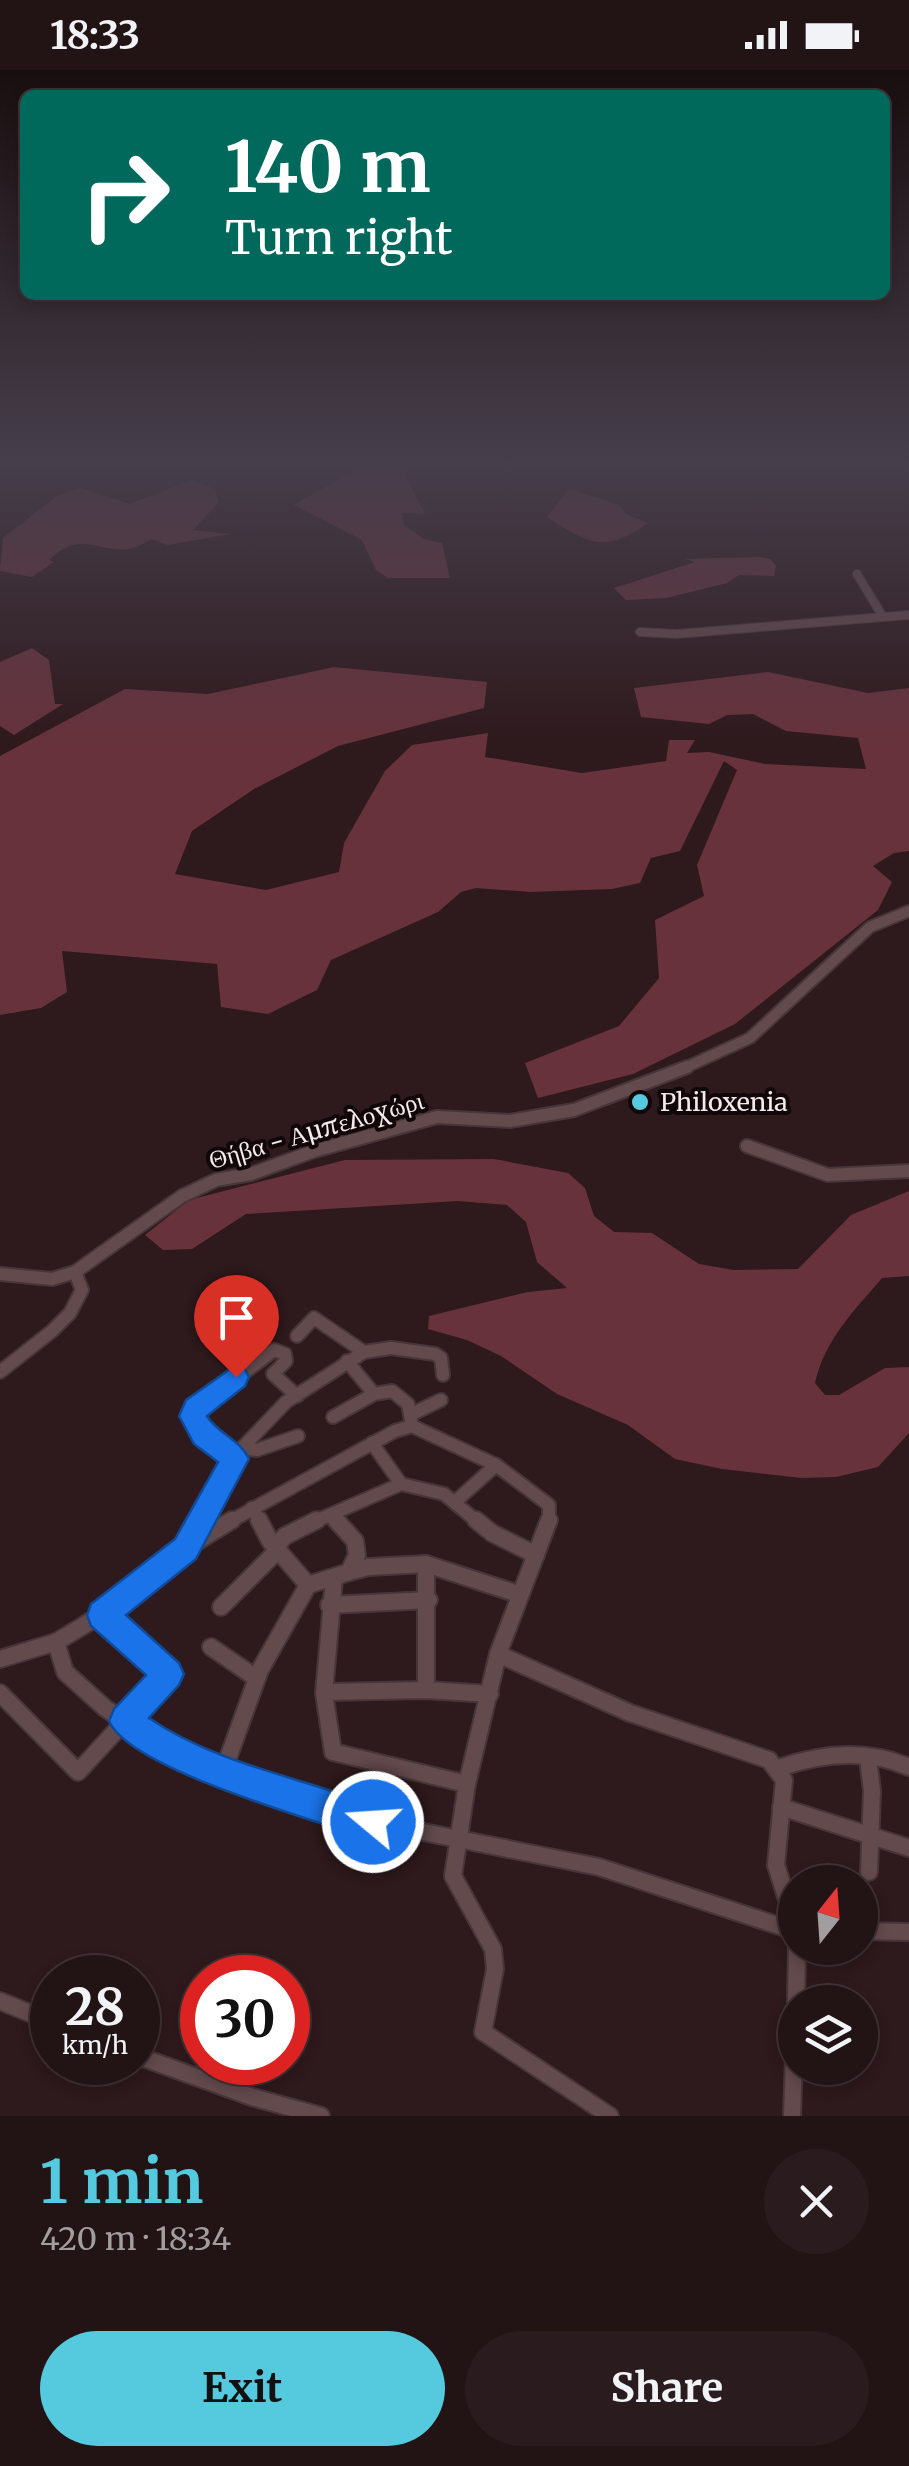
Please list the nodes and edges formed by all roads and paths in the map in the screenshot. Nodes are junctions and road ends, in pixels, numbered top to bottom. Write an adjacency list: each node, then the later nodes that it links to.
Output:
1 (857, 574): 3 (street)
2 (909, 615): 3 (street)
3 (883, 617): 4 (street)
4 (640, 632)
5 (909, 911): 8 (street, Θήβα - Αμπελοχώρι)
6 (747, 1146): 7 (street)
7 (906, 1169)
8 (75, 1272): 9 (street); 13 (street)
9 (0, 1274)
10 (297, 1336): 11 (street)
11 (364, 1352): 12 (street); 14 (street)
12 (347, 1361): 15 (street); 16 (street)
13 (0, 1372)
14 (443, 1374)
15 (374, 1394): 18 (street); 19 (street)
16 (296, 1396): 22 (street); 22 (street)
17 (441, 1400): 19 (street)
18 (333, 1417)
19 (412, 1420): 21 (street); 23 (street)
20 (298, 1436): 22 (street)
21 (372, 1443): 24 (street); 26 (street)
22 (238, 1453): 28 (street)
23 (496, 1465): 25 (street); 30 (street)
24 (401, 1484): 25 (street); 27 (street)
25 (456, 1501): 30 (street)
26 (252, 1508): 28 (street); 29 (street)
27 (331, 1516): 29 (street); 32 (street)
28 (186, 1549): 38 (street)
29 (276, 1549): 33 (street); 37 (street)
30 (536, 1555): 34 (street)
31 (426, 1564): 32 (street); 34 (street); 35 (street)
32 (341, 1575): 33 (street); 36 (street)
33 (308, 1585): 43 (street)
34 (518, 1594): 41 (street)
35 (429, 1600): 36 (street); 44 (street)
36 (329, 1605): 45 (street)
37 (221, 1607)
38 (102, 1615): 39 (street); 48 (street)
39 (56, 1642): 42 (street); 48 (street)
40 (211, 1648): 43 (street)
41 (498, 1654): 46 (street); 51 (street)
42 (0, 1660)
43 (256, 1678): 52 (street)
44 (426, 1690): 45 (street); 46 (street)
45 (326, 1692): 53 (street)
46 (490, 1694): 53 (street)
47 (3, 1703): 48 (street)
48 (125, 1721): 52 (street)
49 (868, 1758): 50 (street); 51 (street); 55 (street)
50 (909, 1767)
51 (779, 1768): 54 (street)
52 (222, 1772): 56 (street)
53 (466, 1784): 56 (street)
54 (782, 1807): 55 (street); 59 (street)
55 (868, 1833): 57 (street); 58 (street)
56 (458, 1840): 60 (street); 68 (street)
57 (909, 1848)
58 (869, 1865)
59 (778, 1872)
60 (778, 1923)
61 (878, 1931): 62 (street)
62 (909, 1932)
63 (0, 2001): 64 (street)
64 (30, 2013)
65 (160, 2064): 67 (street)
66 (793, 2085): 69 (street)
67 (321, 2116)
68 (610, 2116)
69 (792, 2116)

